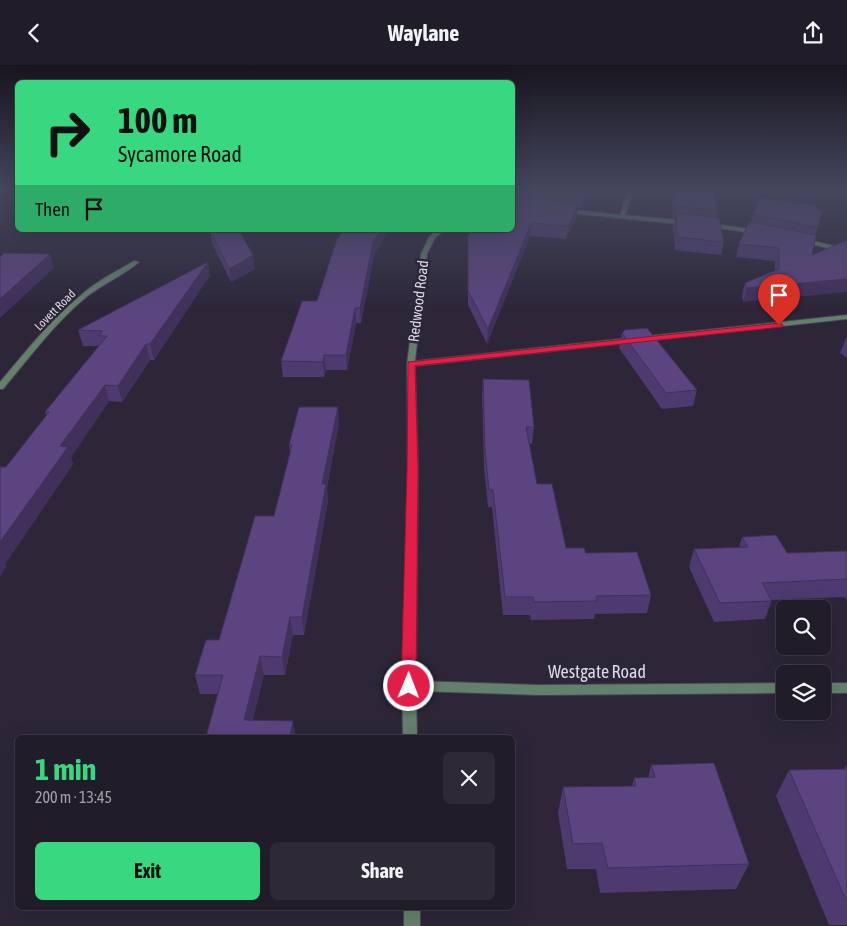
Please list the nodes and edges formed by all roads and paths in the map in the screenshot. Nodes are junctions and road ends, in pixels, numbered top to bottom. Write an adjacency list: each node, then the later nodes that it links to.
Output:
1 (743, 230): 3 (street)
2 (438, 232): 8 (street, Redwood Road)
3 (763, 233)
4 (798, 240): 5 (street)
5 (847, 251)
6 (136, 262): 9 (street, Lovett Road)
7 (847, 317): 8 (street)
8 (411, 364): 10 (street, Redwood Road)
9 (0, 387)
10 (409, 686): 11 (street, Westgate Road); 14 (street, Redwood Road)
11 (776, 688)
12 (831, 688): 13 (street)
13 (847, 688)
14 (410, 735)
15 (412, 910): 16 (street)
16 (412, 926)

